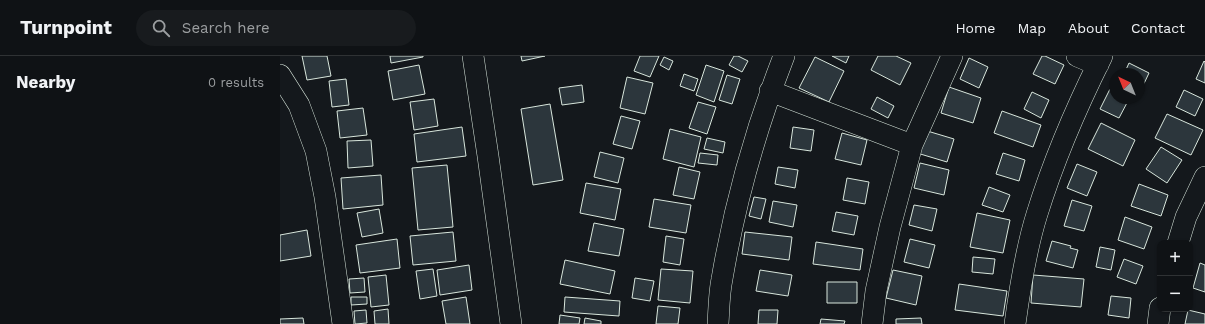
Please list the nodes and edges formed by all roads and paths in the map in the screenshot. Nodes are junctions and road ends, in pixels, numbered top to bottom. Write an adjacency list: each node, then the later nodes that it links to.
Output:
1 (473, 56): 13 (street)
2 (784, 56): 7 (street)
3 (952, 56): 8 (street)
4 (1077, 56): 5 (street)
5 (1100, 61): 16 (street)
6 (280, 75): 12 (street)
7 (770, 91): 8 (street); 14 (street)
8 (912, 145): 15 (street)
9 (1205, 177): 10 (street)
10 (1179, 240)
11 (1160, 312): 17 (street)
12 (342, 324)
13 (511, 324)
14 (718, 324)
15 (872, 324)
16 (1015, 324)
17 (1158, 324)

